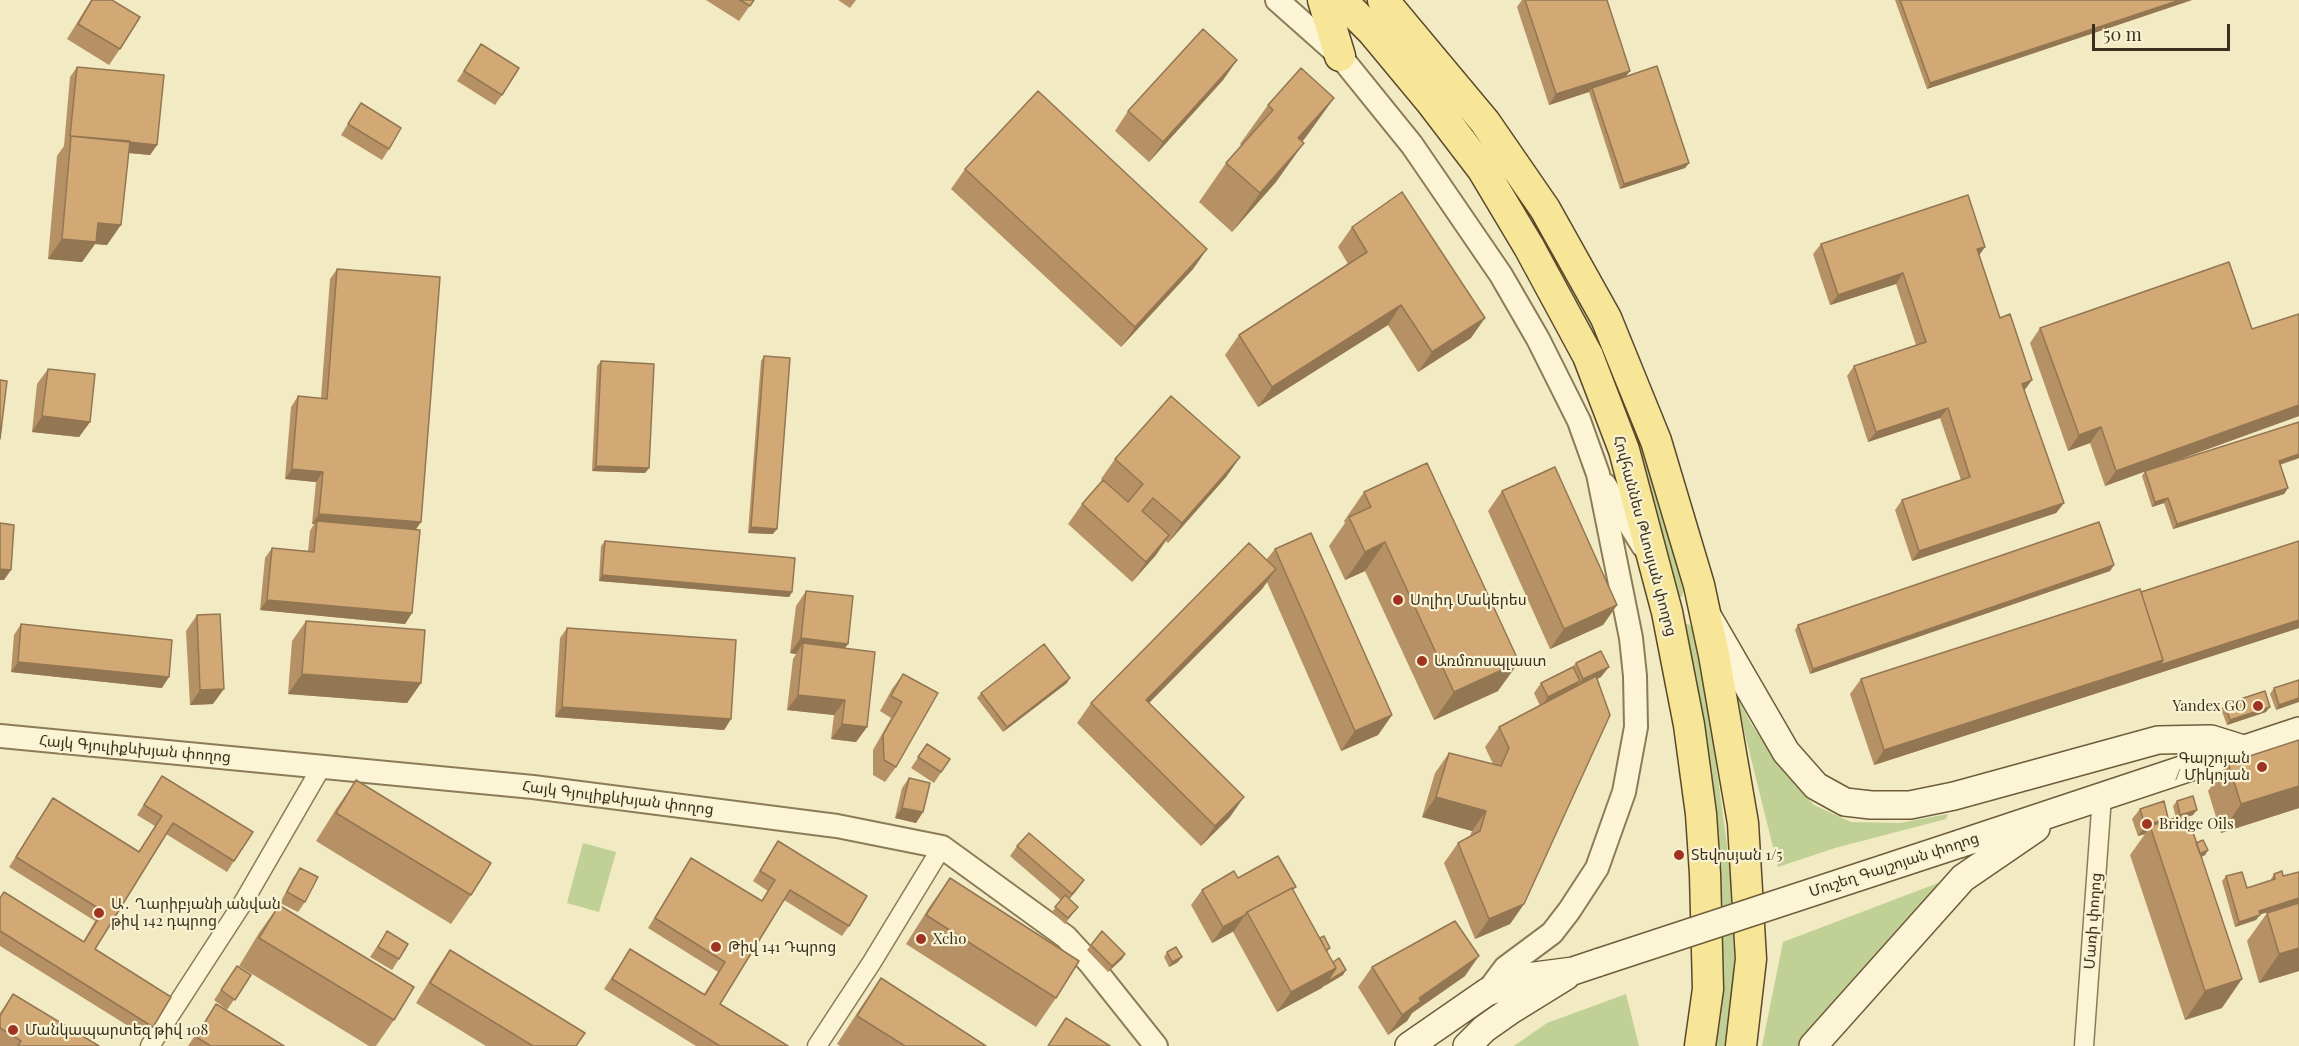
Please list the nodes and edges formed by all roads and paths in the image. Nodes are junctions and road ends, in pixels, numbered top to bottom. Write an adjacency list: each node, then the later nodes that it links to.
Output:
1 (1277, 0): 5 (street)
2 (1323, 0): 5 (main road)
3 (1341, 0): 7 (main road, Հովհաննես Թևոսյան փողոց)
4 (1383, 0): 8 (main road)
5 (1340, 56): 6 (street)
6 (1598, 474): 7 (street); 17 (street)
7 (1656, 567): 23 (main road, Հովհաննես Թևոսյան փողոց)
8 (1705, 612): 11 (main road); 24 (main road)
9 (2299, 731): 11 (main road, Մուշեղ Գալշոյան փողոց)
10 (0, 736): 12 (street, Հայկ Գյուլիքևխյան փողոց)
11 (2243, 749): 13 (main road, Մուշեղ Գալշոյան փողոց)
12 (322, 766): 15 (street, Հայկ Գյուլիքևխյան փողոց); 18 (street)
13 (2102, 796): 14 (main road, Մուշեղ Գալշոյան փողոց); 26 (street, Մառի փողոց)
14 (2061, 810): 16 (main road, Մուշեղ Գալշոյան փողոց, bridge); 25 (main road)
15 (942, 847): 19 (street); 20 (street, Հայկ Գյուլիքևխյան փողոց)
16 (1573, 971): 17 (main road, Մուշեղ Գալշոյան փողոց); 22 (main road)
17 (1487, 992): 21 (main road, Մուշեղ Գալշոյան փողոց)
18 (150, 1046)
19 (817, 1046)
20 (1156, 1046)
21 (1409, 1046)
22 (1467, 1046)
23 (1700, 1046)
24 (1741, 1046)
25 (1813, 1046)
26 (2084, 1046)

